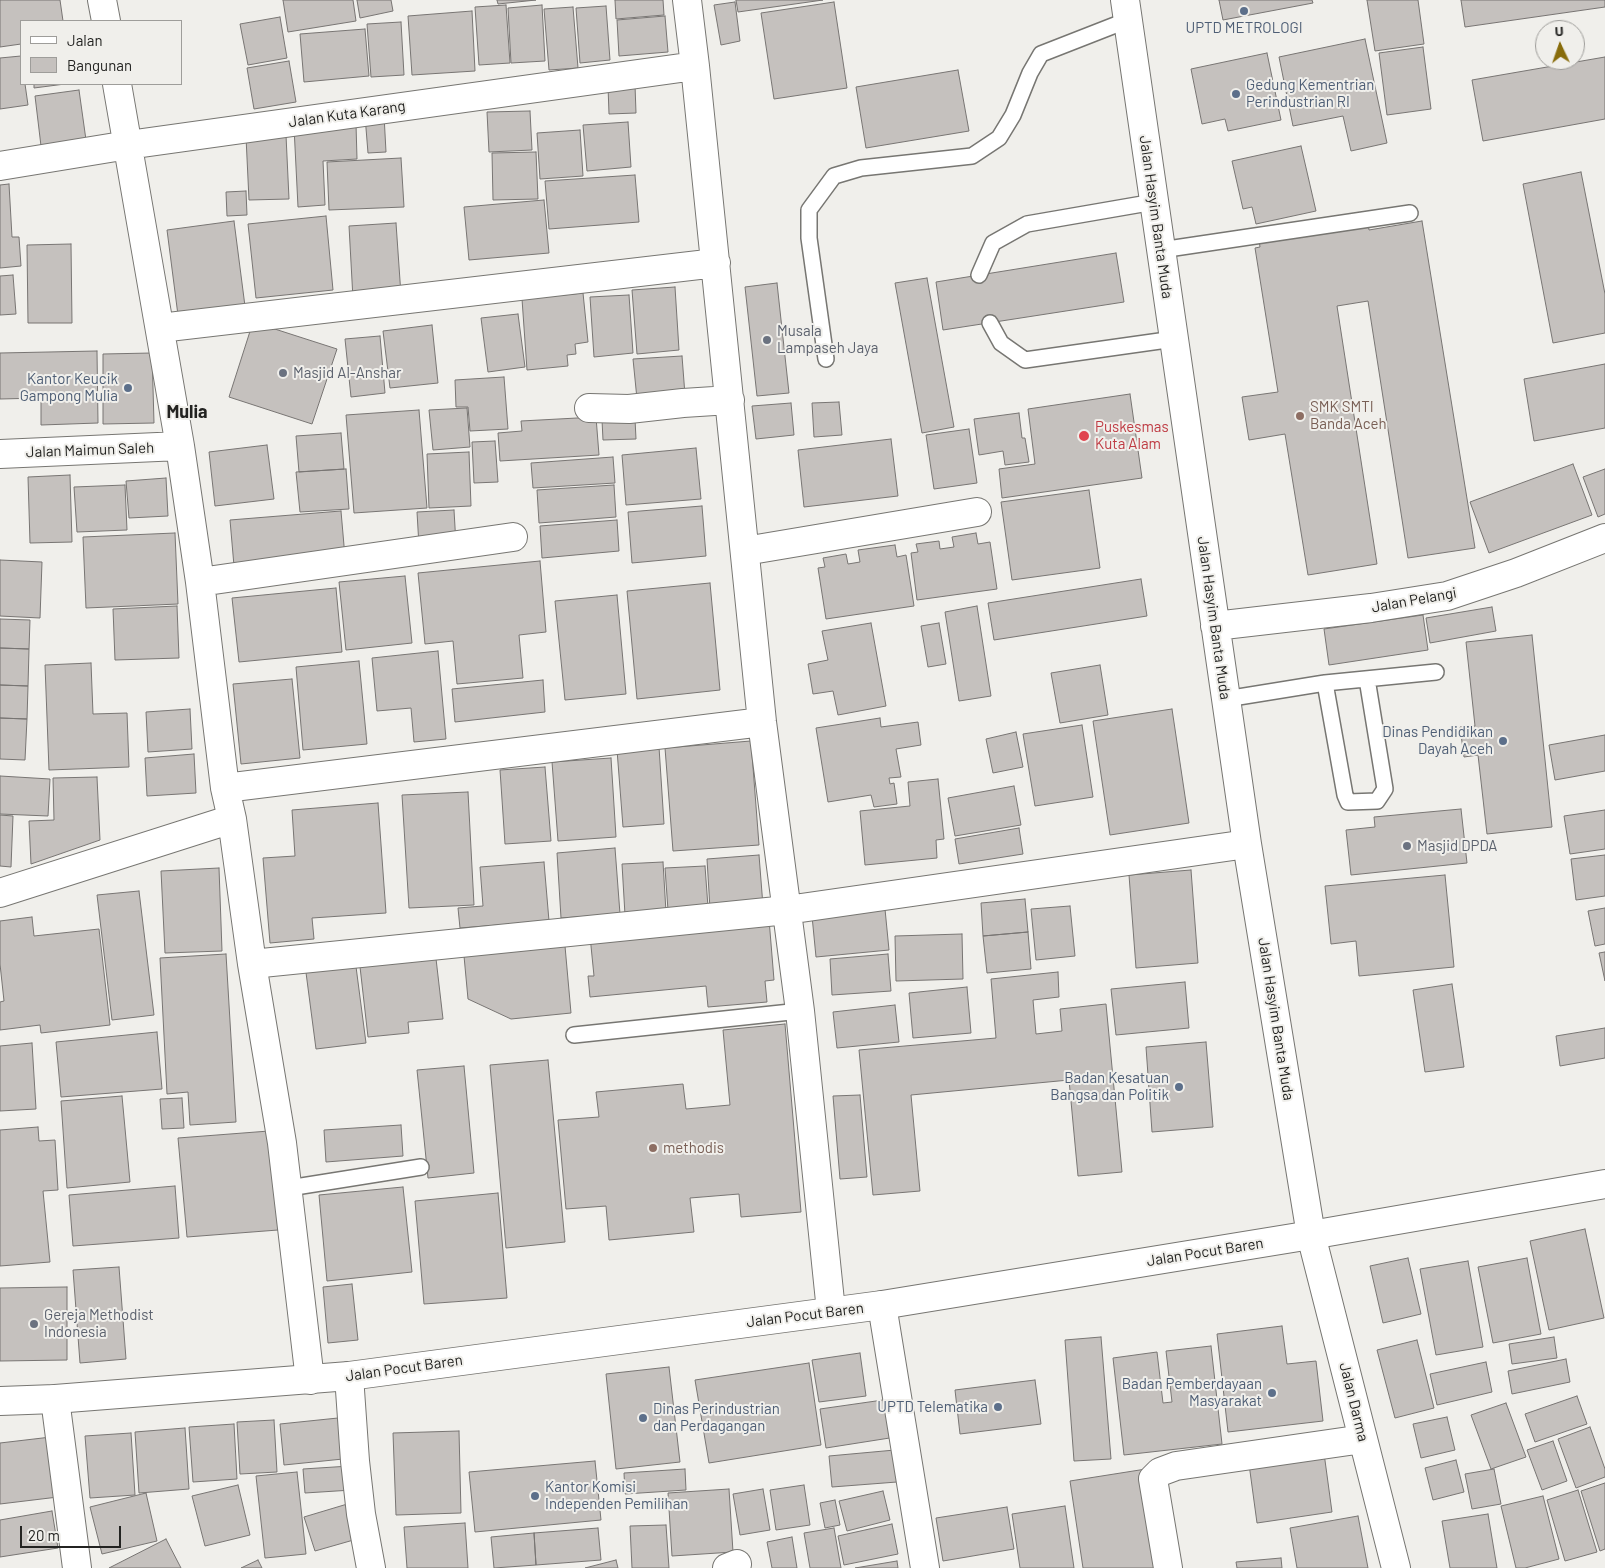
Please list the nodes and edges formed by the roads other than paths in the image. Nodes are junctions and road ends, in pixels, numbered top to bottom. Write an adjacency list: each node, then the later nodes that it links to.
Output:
1 (102, 0): 4 (street)
2 (687, 0): 5 (street)
3 (1126, 10): 9 (street, Jalan Hasyim Banta Muda); 17 (lane)
4 (106, 20)
5 (695, 66): 7 (street, Jalan Kuta Karang); 12 (street)
6 (117, 85): 7 (street)
7 (128, 145): 8 (street, Jalan Kuta Karang); 15 (street)
8 (0, 166)
9 (1154, 202): 11 (street, Jalan Hasyim Banta Muda); 13 (lane)
10 (1410, 212): 11 (lane)
11 (1161, 250): 16 (street, Jalan Hasyim Banta Muda)
12 (716, 264): 15 (street); 18 (street)
13 (979, 275)
14 (990, 323): 16 (lane)
15 (160, 328): 20 (street)
16 (1174, 339): 27 (street, Jalan Hasyim Banta Muda)
17 (826, 360)
18 (730, 400): 19 (street); 25 (street)
19 (589, 408)
20 (180, 446): 21 (street, Jalan Maimun Saleh); 26 (street)
21 (0, 454)
22 (977, 512): 25 (street)
23 (513, 537): 26 (street)
24 (1605, 538): 27 (street, Jalan Pelangi)
25 (745, 551): 32 (street)
26 (200, 582): 33 (street)
27 (1215, 626): 31 (street, Jalan Hasyim Banta Muda)
28 (1436, 672): 29 (lane)
29 (1367, 679): 30 (lane); 30 (lane)
30 (1325, 683): 31 (lane)
31 (1226, 698): 35 (street, Jalan Hasyim Banta Muda)
32 (762, 722): 33 (street); 37 (street)
33 (225, 788): 34 (street)
34 (232, 819): 36 (street); 38 (street)
35 (1247, 844): 37 (street); 44 (street, Jalan Hasyim Banta Muda)
36 (0, 892)
37 (787, 910): 38 (street); 39 (street)
38 (252, 964): 43 (street)
39 (800, 1011): 40 (lane); 46 (street)
40 (574, 1035)
41 (421, 1167): 43 (lane)
42 (1605, 1184): 44 (street, Jalan Pocut Baren)
43 (289, 1188): 48 (street)
44 (1311, 1235): 45 (street, Jalan Pocut Baren); 51 (street, Jalan Darma)
45 (882, 1305): 46 (street, Jalan Pocut Baren); 54 (street)
46 (831, 1311): 47 (street, Jalan Pocut Baren)
47 (350, 1376): 48 (street, Jalan Pocut Baren); 53 (street)
48 (310, 1380): 49 (street, Jalan Pocut Baren)
49 (56, 1399): 50 (street, Jalan Pocut Baren); 52 (street)
50 (0, 1401)
51 (1363, 1439): 55 (street); 56 (street, Jalan Darma)
52 (77, 1568)
53 (371, 1568)
54 (926, 1568)
55 (1168, 1568)
56 (1396, 1568)

